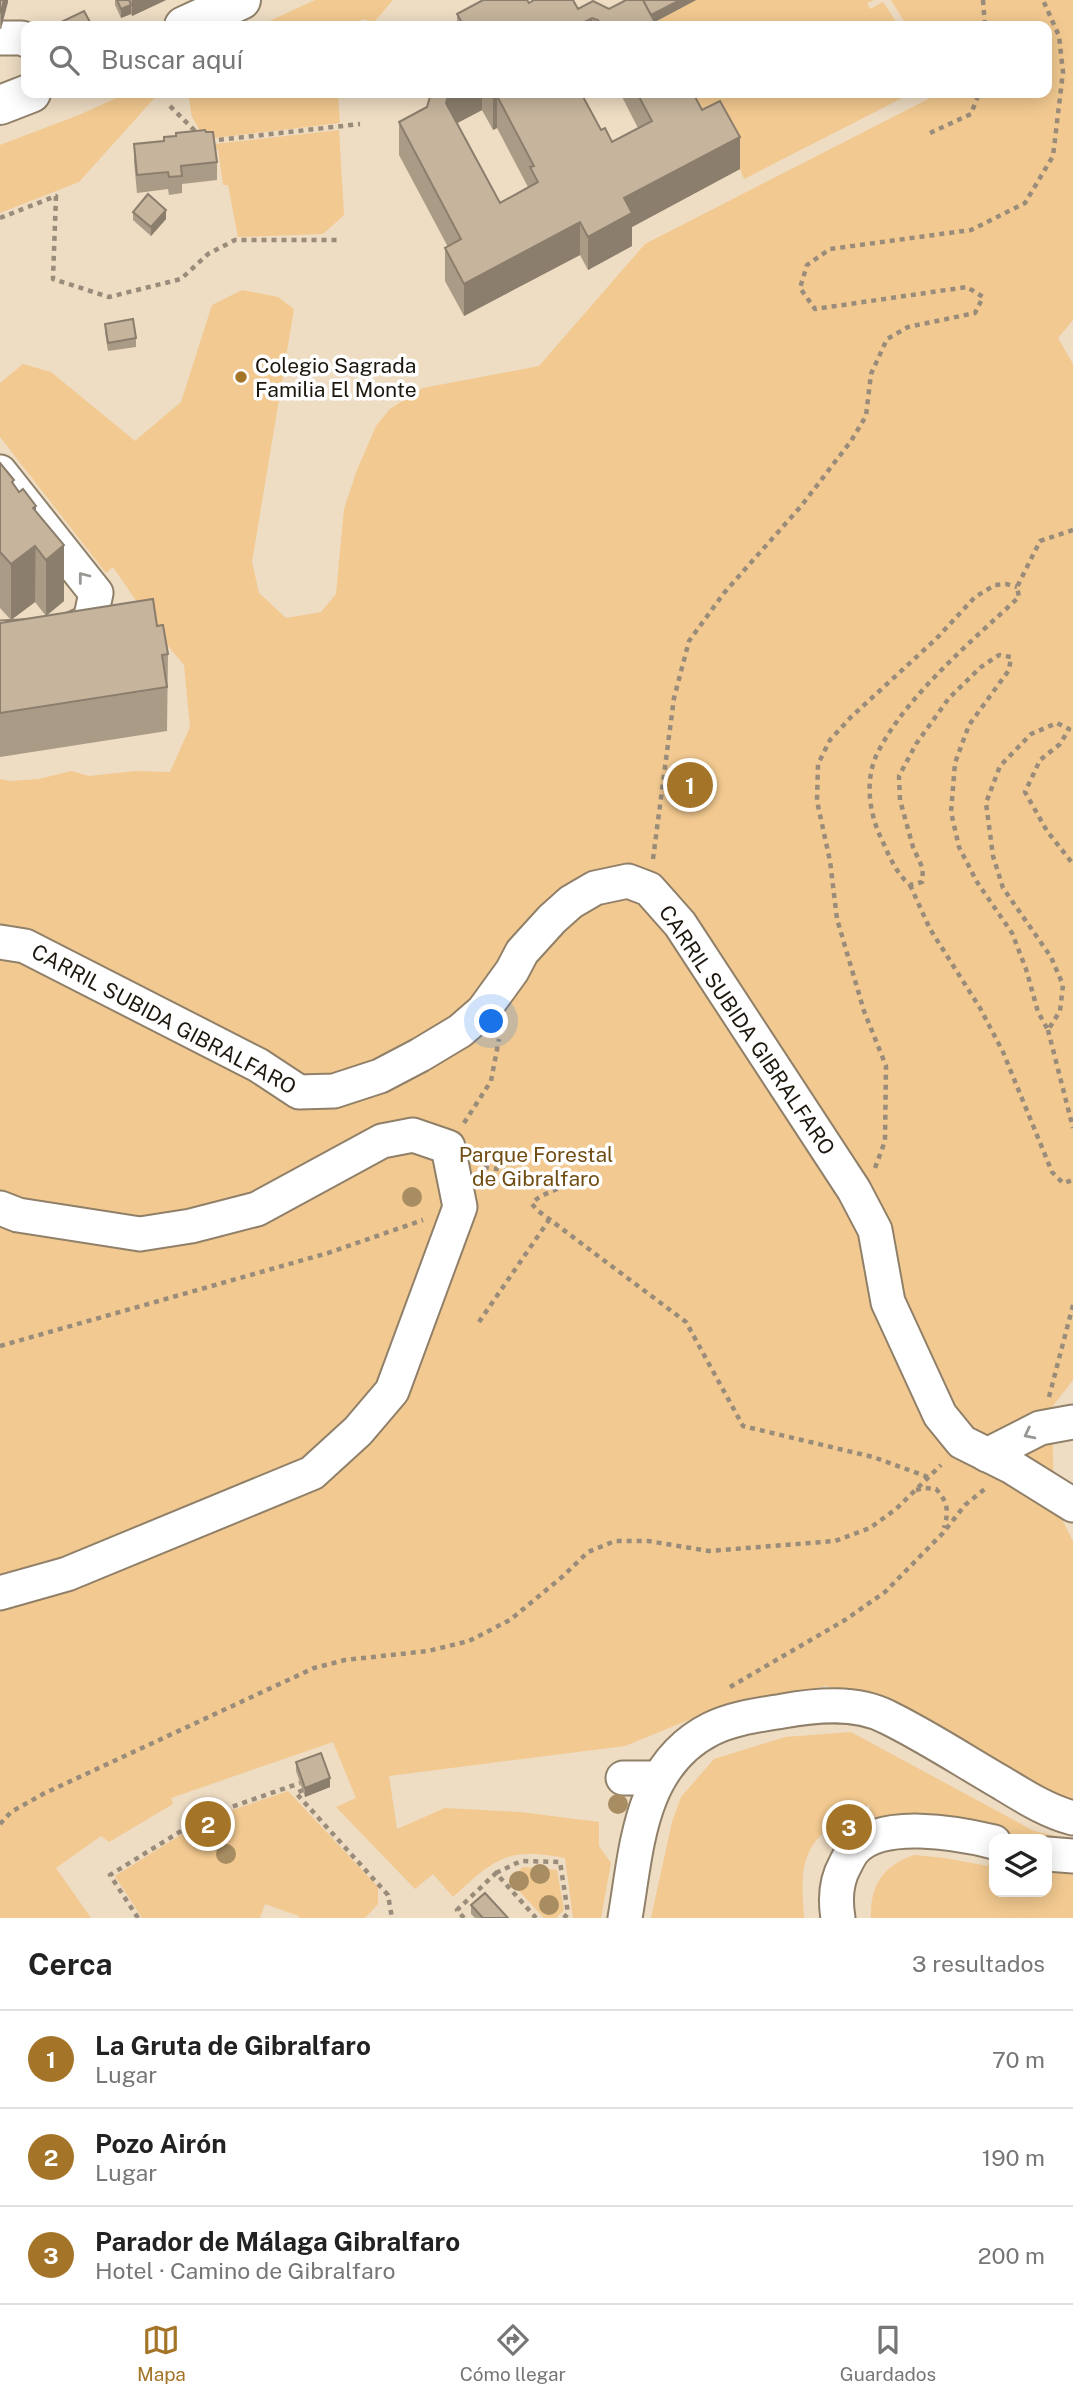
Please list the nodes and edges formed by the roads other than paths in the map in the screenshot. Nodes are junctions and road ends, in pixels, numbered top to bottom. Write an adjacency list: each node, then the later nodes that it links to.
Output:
1 (241, 0): 2 (main road)
2 (195, 21)
3 (0, 38): 4 (street)
4 (21, 38)
5 (21, 97): 6 (main road)
6 (0, 105)
7 (0, 472): 8 (street, one-way to 7)
8 (0, 638)
9 (0, 942): 12 (street, CARRIL SUBIDA GIBRALFARO)
10 (0, 1208): 14 (street)
11 (1073, 1422): 12 (street, one-way to 12)
12 (1000, 1461): 13 (street, CARRIL SUBIDA GIBRALFARO)
13 (1073, 1505)
14 (0, 1593)
15 (624, 1778): 16 (street)
16 (657, 1778): 17 (street); 21 (street)
17 (1073, 1818)
18 (989, 1841): 22 (street)
19 (1052, 1854): 20 (street)
20 (1073, 1856)
21 (625, 1918)
22 (838, 1918)

